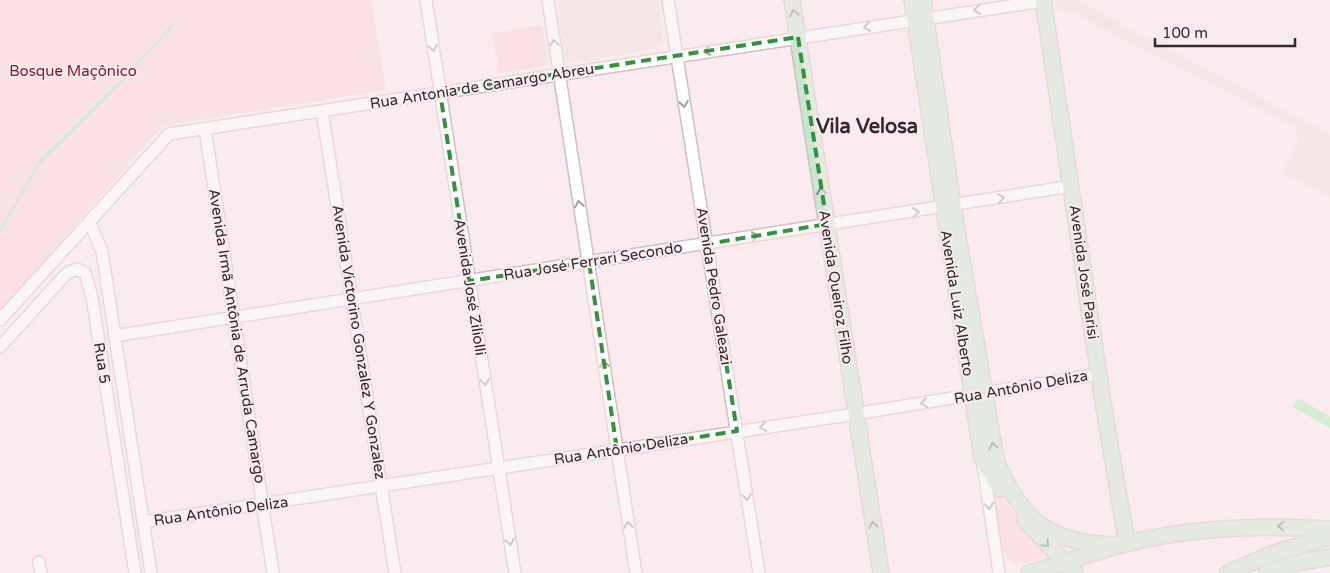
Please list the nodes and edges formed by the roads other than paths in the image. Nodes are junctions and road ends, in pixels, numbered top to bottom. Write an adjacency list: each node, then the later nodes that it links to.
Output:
1 (426, 0): 12 (street, Avenida José Ziliolli, one-way to 12)
2 (548, 0): 11 (street, one-way to 2)
3 (668, 0): 10 (street, Avenida Pedro Galeazi)
4 (792, 0): 9 (main road, Avenida Queiroz Filho, one-way to 4)
5 (912, 0): 8 (main road, Avenida Luiz Alberto)
6 (923, 0): 8 (main road, Avenida Luiz Alberto)
7 (1043, 1): 8 (street, Rua Antonia de Camargo Abreu, one-way to 8); 15 (main road, Avenida José Parisi)
8 (921, 19): 9 (street, Rua Antonia de Camargo Abreu, one-way to 9); 16 (main road, Avenida Luiz Alberto)
9 (798, 37): 10 (street, Rua Antonia de Camargo Abreu, one-way to 10); 18 (main road, Avenida Queiroz Filho, one-way to 9)
10 (677, 56): 11 (street, Rua Antonia de Camargo Abreu); 19 (street, Avenida Pedro Galeazi, one-way to 19)
11 (559, 75): 12 (street, Rua Antonia de Camargo Abreu); 20 (street, one-way to 11)
12 (440, 92): 13 (street, Rua Antonia de Camargo Abreu); 21 (street, Avenida José Ziliolli)
13 (322, 111): 14 (street, Rua Antonia de Camargo Abreu); 22 (street, Avenida Victorino Gonzalez Y Gonzalez)
14 (205, 129): 17 (street, Rua Antonia de Camargo Abreu); 23 (street, Avenida Irmã Antônia de Arruda Camargo)
15 (1072, 186): 16 (street, Rua José Ferrari Secondo, one-way to 15); 27 (main road, Avenida José Parisi)
16 (948, 207): 18 (street, Rua José Ferrari Secondo, one-way to 16); 28 (main road, Avenida Luiz Alberto)
17 (89, 221): 24 (street, Rua Antonia de Camargo Abreu); 25 (street)
18 (826, 224): 19 (street, Rua José Ferrari Secondo, one-way to 18); 29 (main road, Avenida Queiroz Filho)
19 (707, 244): 20 (street, Rua José Ferrari Secondo); 30 (street, Avenida Pedro Galeazi)
20 (589, 262): 21 (street, Rua José Ferrari Secondo); 31 (street, one-way to 20)
21 (469, 280): 22 (street, Rua José Ferrari Secondo); 33 (street, Avenida José Ziliolli, one-way to 33)
22 (351, 298): 23 (street, Rua José Ferrari Secondo); 34 (street, Avenida Victorino Gonzalez Y Gonzalez)
23 (233, 317): 25 (street, Rua José Ferrari Secondo); 35 (street, Avenida Irmã Antônia de Arruda Camargo)
24 (0, 320)
25 (114, 336): 36 (street)
26 (0, 347): 43 (street, Rua 5)
27 (1099, 374): 28 (street, Rua Antônio Deliza); 39 (main road, Avenida José Parisi)
28 (978, 394): 29 (street, Rua Antônio Deliza, one-way to 29); 32 (main road, Avenida Luiz Alberto); 39 (main road, Avenida Luiz Alberto, one-way to 28)
29 (856, 414): 30 (street, Rua Antônio Deliza, one-way to 30); 50 (main road, Avenida Queiroz Filho, one-way to 29)
30 (737, 431): 31 (street, Rua Antônio Deliza); 49 (street, Avenida Pedro Galeazi, one-way to 49)
31 (617, 450): 33 (street, Rua Antônio Deliza); 48 (street, one-way to 31)
32 (982, 458): 41 (main road, Avenida Luiz Alberto, one-way to 41); 51 (street, one-way to 51)
33 (499, 469): 34 (street, Rua Antônio Deliza); 47 (street, Avenida José Ziliolli, one-way to 47)
34 (382, 487): 35 (street, Rua Antônio Deliza); 46 (street, Avenida Victorino Gonzalez Y Gonzalez)
35 (263, 505): 36 (street, Rua Antônio Deliza); 45 (street, Avenida Irmã Antônia de Arruda Camargo)
36 (143, 522): 44 (street)
37 (1330, 529): 39 (main road, one-way to 39)
38 (1330, 537): 53 (main road)
39 (1122, 545): 41 (main road)
40 (1330, 556): 42 (main road)
41 (1070, 568): 52 (main road)
42 (1296, 569): 54 (main road)
43 (135, 573)
44 (151, 573)
45 (273, 573)
46 (395, 573)
47 (515, 573)
48 (636, 573)
49 (759, 573)
50 (881, 573)
51 (999, 573)
52 (1029, 573)
53 (1228, 573)
54 (1268, 573)

